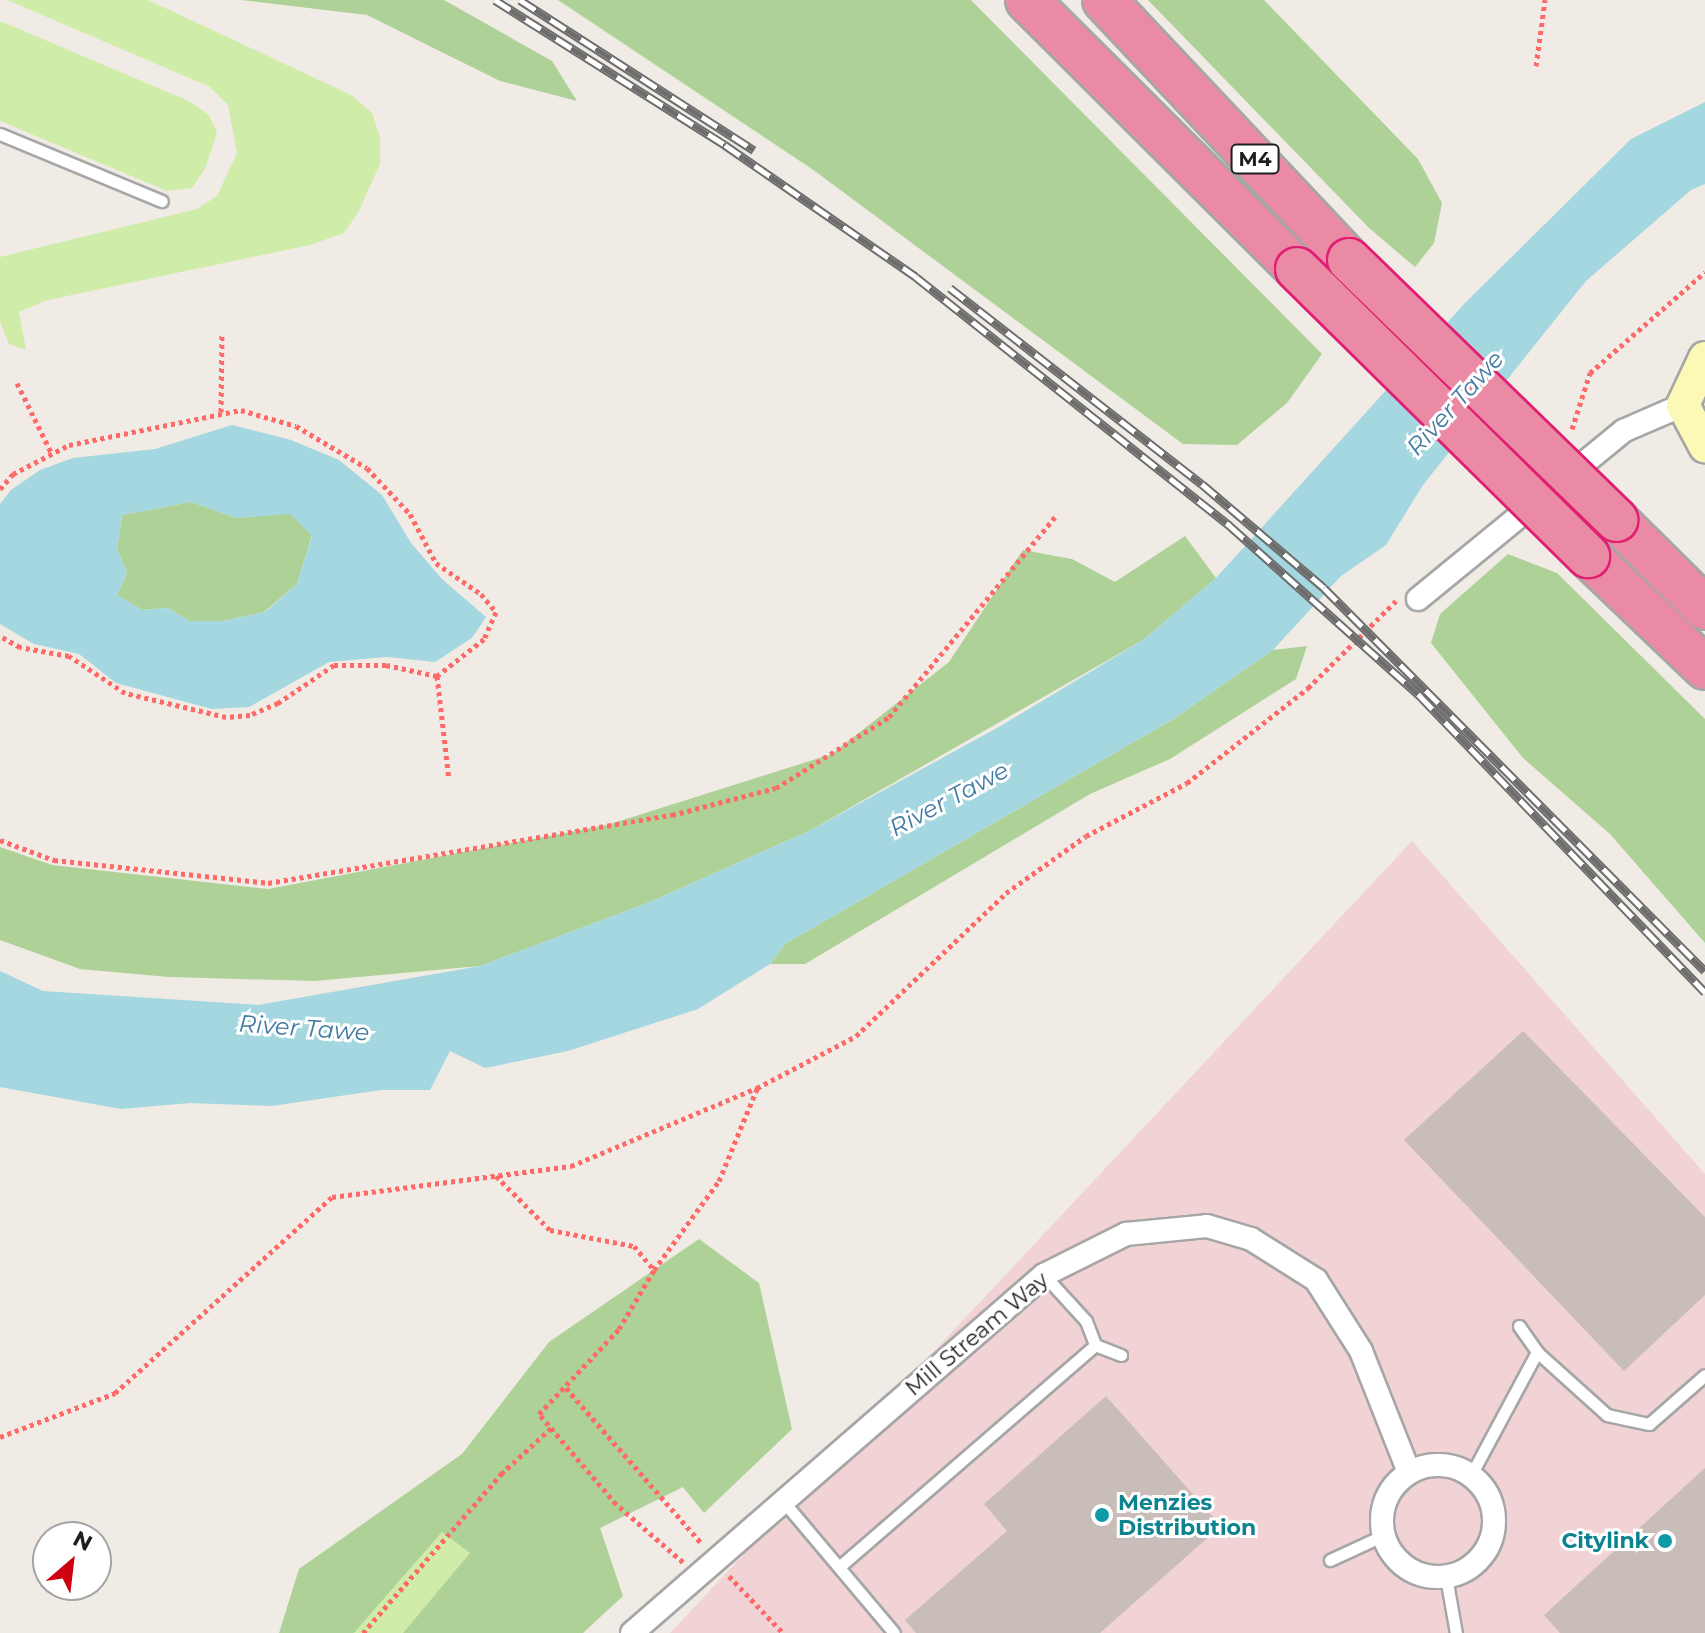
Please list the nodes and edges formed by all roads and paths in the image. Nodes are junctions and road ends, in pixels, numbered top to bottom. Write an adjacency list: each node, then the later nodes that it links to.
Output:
1 (1027, 0): 21 (highway, M4, bridge)
2 (1104, 0): 19 (highway, M4, bridge)
3 (1545, 0): 4 (path)
4 (1536, 66)
5 (0, 134): 6 (lane)
6 (162, 201)
7 (1705, 272): 13 (path)
8 (222, 333): 12 (path)
9 (1705, 358): 11 (street)
10 (17, 383): 15 (path)
11 (1683, 405): 14 (street); 18 (street)
12 (221, 412): 15 (path); 22 (path)
13 (1562, 438)
14 (1705, 446)
15 (51, 452): 16 (path)
16 (0, 489)
17 (1056, 516): 24 (path)
18 (1408, 599): 25 (path)
19 (1705, 608)
20 (0, 636): 22 (path)
21 (1705, 668)
22 (437, 676): 23 (path)
23 (449, 779)
24 (0, 840)
25 (757, 1088): 26 (path); 27 (path)
26 (496, 1176): 27 (path); 36 (path)
27 (654, 1270): 34 (path)
28 (1044, 1275): 30 (lane); 37 (street, Mill Stream Way); 39 (street, Mill Stream Way)
29 (1519, 1326): 31 (lane)
30 (1095, 1345): 32 (lane); 43 (lane)
31 (1537, 1352): 33 (lane); 38 (lane)
32 (1121, 1355)
33 (1705, 1375)
34 (566, 1388): 35 (path); 41 (path)
35 (551, 1428): 44 (path); 46 (path)
36 (0, 1437)
37 (1409, 1472): 38 (street); 40 (street)
38 (1471, 1475): 45 (street)
39 (783, 1501): 41 (street, Mill Stream Way); 43 (lane)
40 (1384, 1535): 42 (lane); 45 (street)
41 (715, 1559): 44 (street, Mill Stream Way); 48 (path)
42 (1330, 1560)
43 (839, 1567): 49 (lane)
44 (696, 1576): 47 (street, Mill Stream Way)
45 (1446, 1577): 50 (lane)
46 (363, 1633)
47 (632, 1633)
48 (783, 1633)
49 (894, 1633)
50 (1456, 1633)

